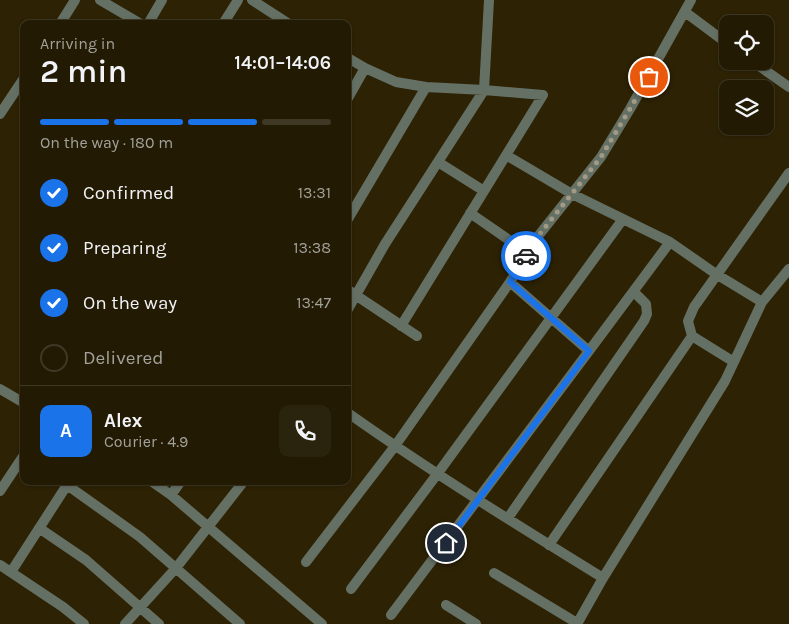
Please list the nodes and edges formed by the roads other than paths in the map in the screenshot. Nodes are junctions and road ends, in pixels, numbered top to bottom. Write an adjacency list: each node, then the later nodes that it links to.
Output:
1 (76, 0): 9 (street)
2 (100, 0): 10 (street)
3 (162, 0): 11 (street)
4 (238, 0): 12 (street)
5 (252, 0): 13 (street)
6 (489, 0): 21 (street)
7 (691, 0): 8 (street)
8 (685, 12): 14 (street); 28 (street)
9 (63, 20)
10 (134, 20)
11 (150, 20)
12 (226, 20)
13 (283, 20)
14 (719, 37)
15 (351, 60): 16 (street)
16 (365, 68): 19 (street); 22 (street)
17 (765, 70): 20 (street)
18 (20, 84): 23 (street)
19 (426, 87): 21 (street); 30 (street)
20 (789, 87)
21 (484, 90): 24 (street); 25 (street)
22 (351, 93)
23 (0, 114)
24 (506, 155): 27 (street); 28 (street)
25 (438, 162): 27 (street); 38 (street)
26 (789, 174): 35 (street)
27 (484, 191): 29 (street)
28 (572, 194): 31 (street); 33 (street)
29 (470, 213): 33 (street); 41 (street)
30 (351, 214)
31 (622, 219): 32 (street); 40 (street)
32 (670, 242): 35 (street); 37 (street)
33 (528, 253): 36 (street)
34 (789, 269): 39 (street)
35 (716, 274): 39 (street); 43 (street)
36 (510, 282): 40 (street); 49 (street)
37 (634, 292): 44 (street); 60 (street)
38 (351, 293): 41 (street)
39 (762, 302): 45 (street)
40 (552, 317): 44 (street); 51 (street)
41 (401, 326): 42 (street)
42 (417, 336)
43 (692, 336): 45 (street); 63 (street)
44 (589, 351): 59 (street)
45 (734, 362): 69 (street)
46 (1, 392): 47 (street)
47 (20, 401)
48 (351, 415): 49 (street)
49 (395, 446): 51 (street); 64 (street)
50 (20, 461): 57 (street)
51 (438, 473): 59 (street); 70 (street)
52 (67, 485): 61 (street)
53 (71, 485): 66 (street)
54 (157, 485): 58 (street)
55 (178, 485): 58 (street)
56 (241, 485): 62 (street)
57 (0, 491)
58 (171, 495): 62 (street)
59 (478, 500): 60 (street); 73 (street)
60 (508, 518): 63 (street)
61 (39, 528): 67 (street); 72 (street)
62 (207, 528): 66 (street); 78 (street)
63 (549, 545): 69 (street)
64 (306, 562)
65 (0, 565): 67 (street)
66 (176, 568): 72 (street); 77 (street)
67 (11, 572): 74 (street)
68 (494, 573): 80 (street)
69 (603, 578): 80 (street)
70 (351, 589)
71 (446, 605): 79 (street)
72 (140, 608): 75 (street); 76 (street)
73 (391, 615)
74 (84, 624)
75 (125, 624)
76 (159, 624)
77 (240, 624)
78 (322, 624)
79 (476, 624)
80 (577, 624)

